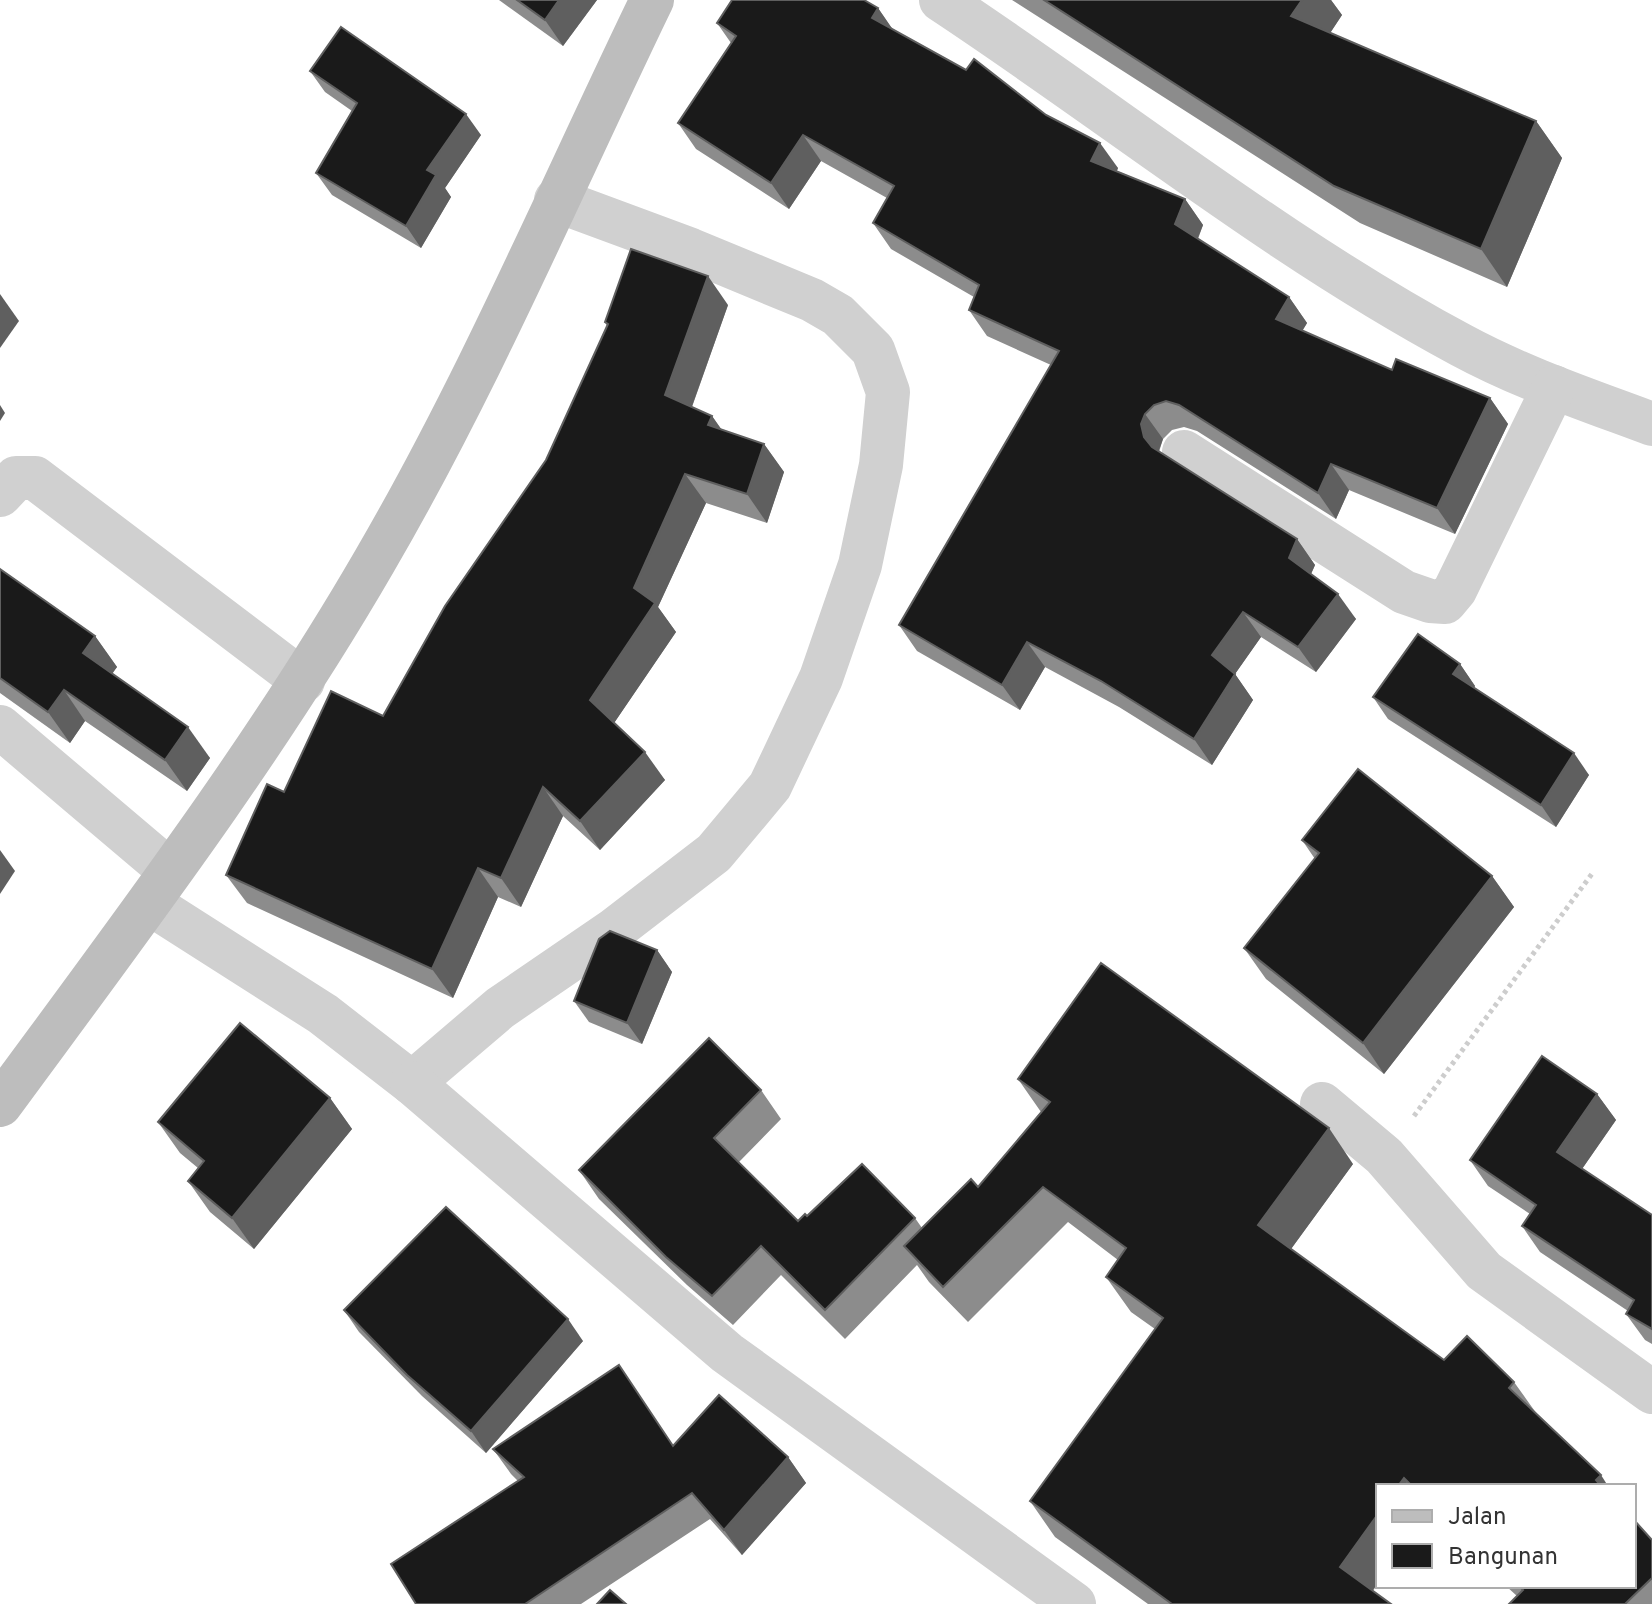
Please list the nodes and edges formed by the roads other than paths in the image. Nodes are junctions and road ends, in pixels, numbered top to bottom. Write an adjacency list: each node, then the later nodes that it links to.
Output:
1 (652, 0): 3 (street)
2 (941, 0): 4 (street)
3 (556, 200): 8 (street); 11 (street)
4 (1554, 387): 5 (street); 6 (street)
5 (1652, 424)
6 (1184, 452)
7 (0, 495): 8 (street)
8 (303, 681): 10 (street)
9 (0, 727): 10 (street)
10 (160, 887): 11 (street); 13 (street)
11 (412, 1083): 15 (street)
12 (1322, 1104): 14 (street)
13 (0, 1105)
14 (1652, 1392)
15 (1074, 1604)

